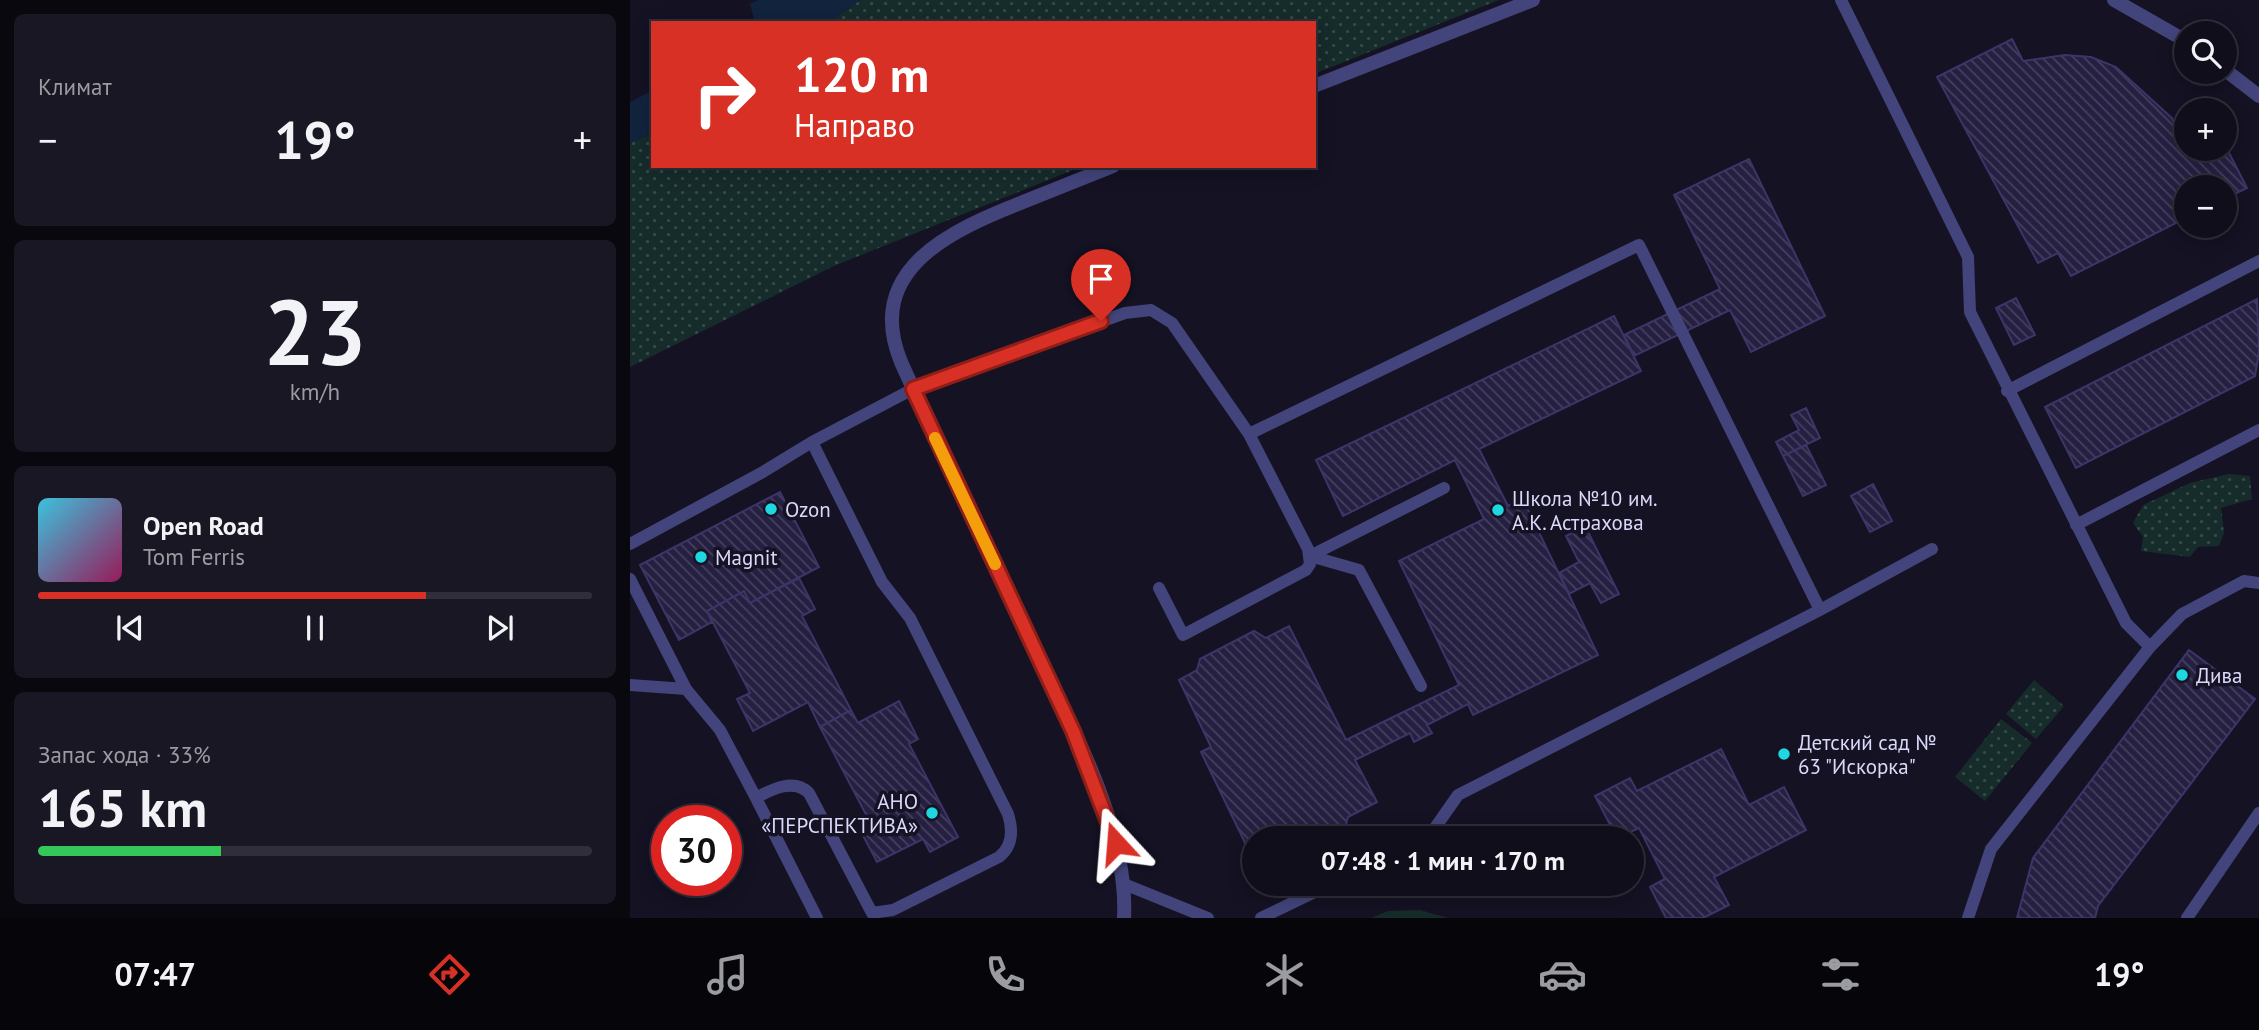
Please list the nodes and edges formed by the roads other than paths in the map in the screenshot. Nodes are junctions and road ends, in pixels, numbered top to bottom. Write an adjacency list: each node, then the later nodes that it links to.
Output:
1 (1533, 0): 6 (street)
2 (1841, 0): 11 (lane)
3 (2114, 0): 4 (street)
4 (2174, 34)
5 (2237, 79): 7 (street)
6 (1316, 85)
7 (2259, 96)
8 (1108, 168): 10 (street)
9 (2259, 261): 11 (lane)
10 (913, 389): 13 (lane); 14 (lane); 31 (street)
11 (2007, 391): 16 (lane)
12 (2259, 430): 16 (lane)
13 (1249, 433): 19 (lane); 23 (lane)
14 (812, 442): 17 (lane); 33 (lane)
15 (1444, 488): 19 (lane)
16 (2076, 525): 24 (lane)
17 (630, 544)
18 (1931, 549): 23 (lane)
19 (1310, 556): 22 (lane); 26 (lane)
20 (630, 579): 27 (lane)
21 (2259, 583): 24 (lane)
22 (1159, 588)
23 (1820, 610): 30 (lane)
24 (2150, 647): 38 (lane)
25 (630, 685): 27 (lane)
26 (1421, 686)
27 (686, 689): 28 (lane)
28 (756, 798): 33 (lane); 34 (lane)
29 (2259, 813): 39 (lane)
30 (1436, 826)
31 (1124, 884): 35 (street); 36 (lane)
32 (1306, 896): 37 (lane)
33 (868, 916)
34 (817, 918)
35 (1124, 918)
36 (1208, 918)
37 (1261, 918)
38 (1968, 918)
39 (2188, 918)

